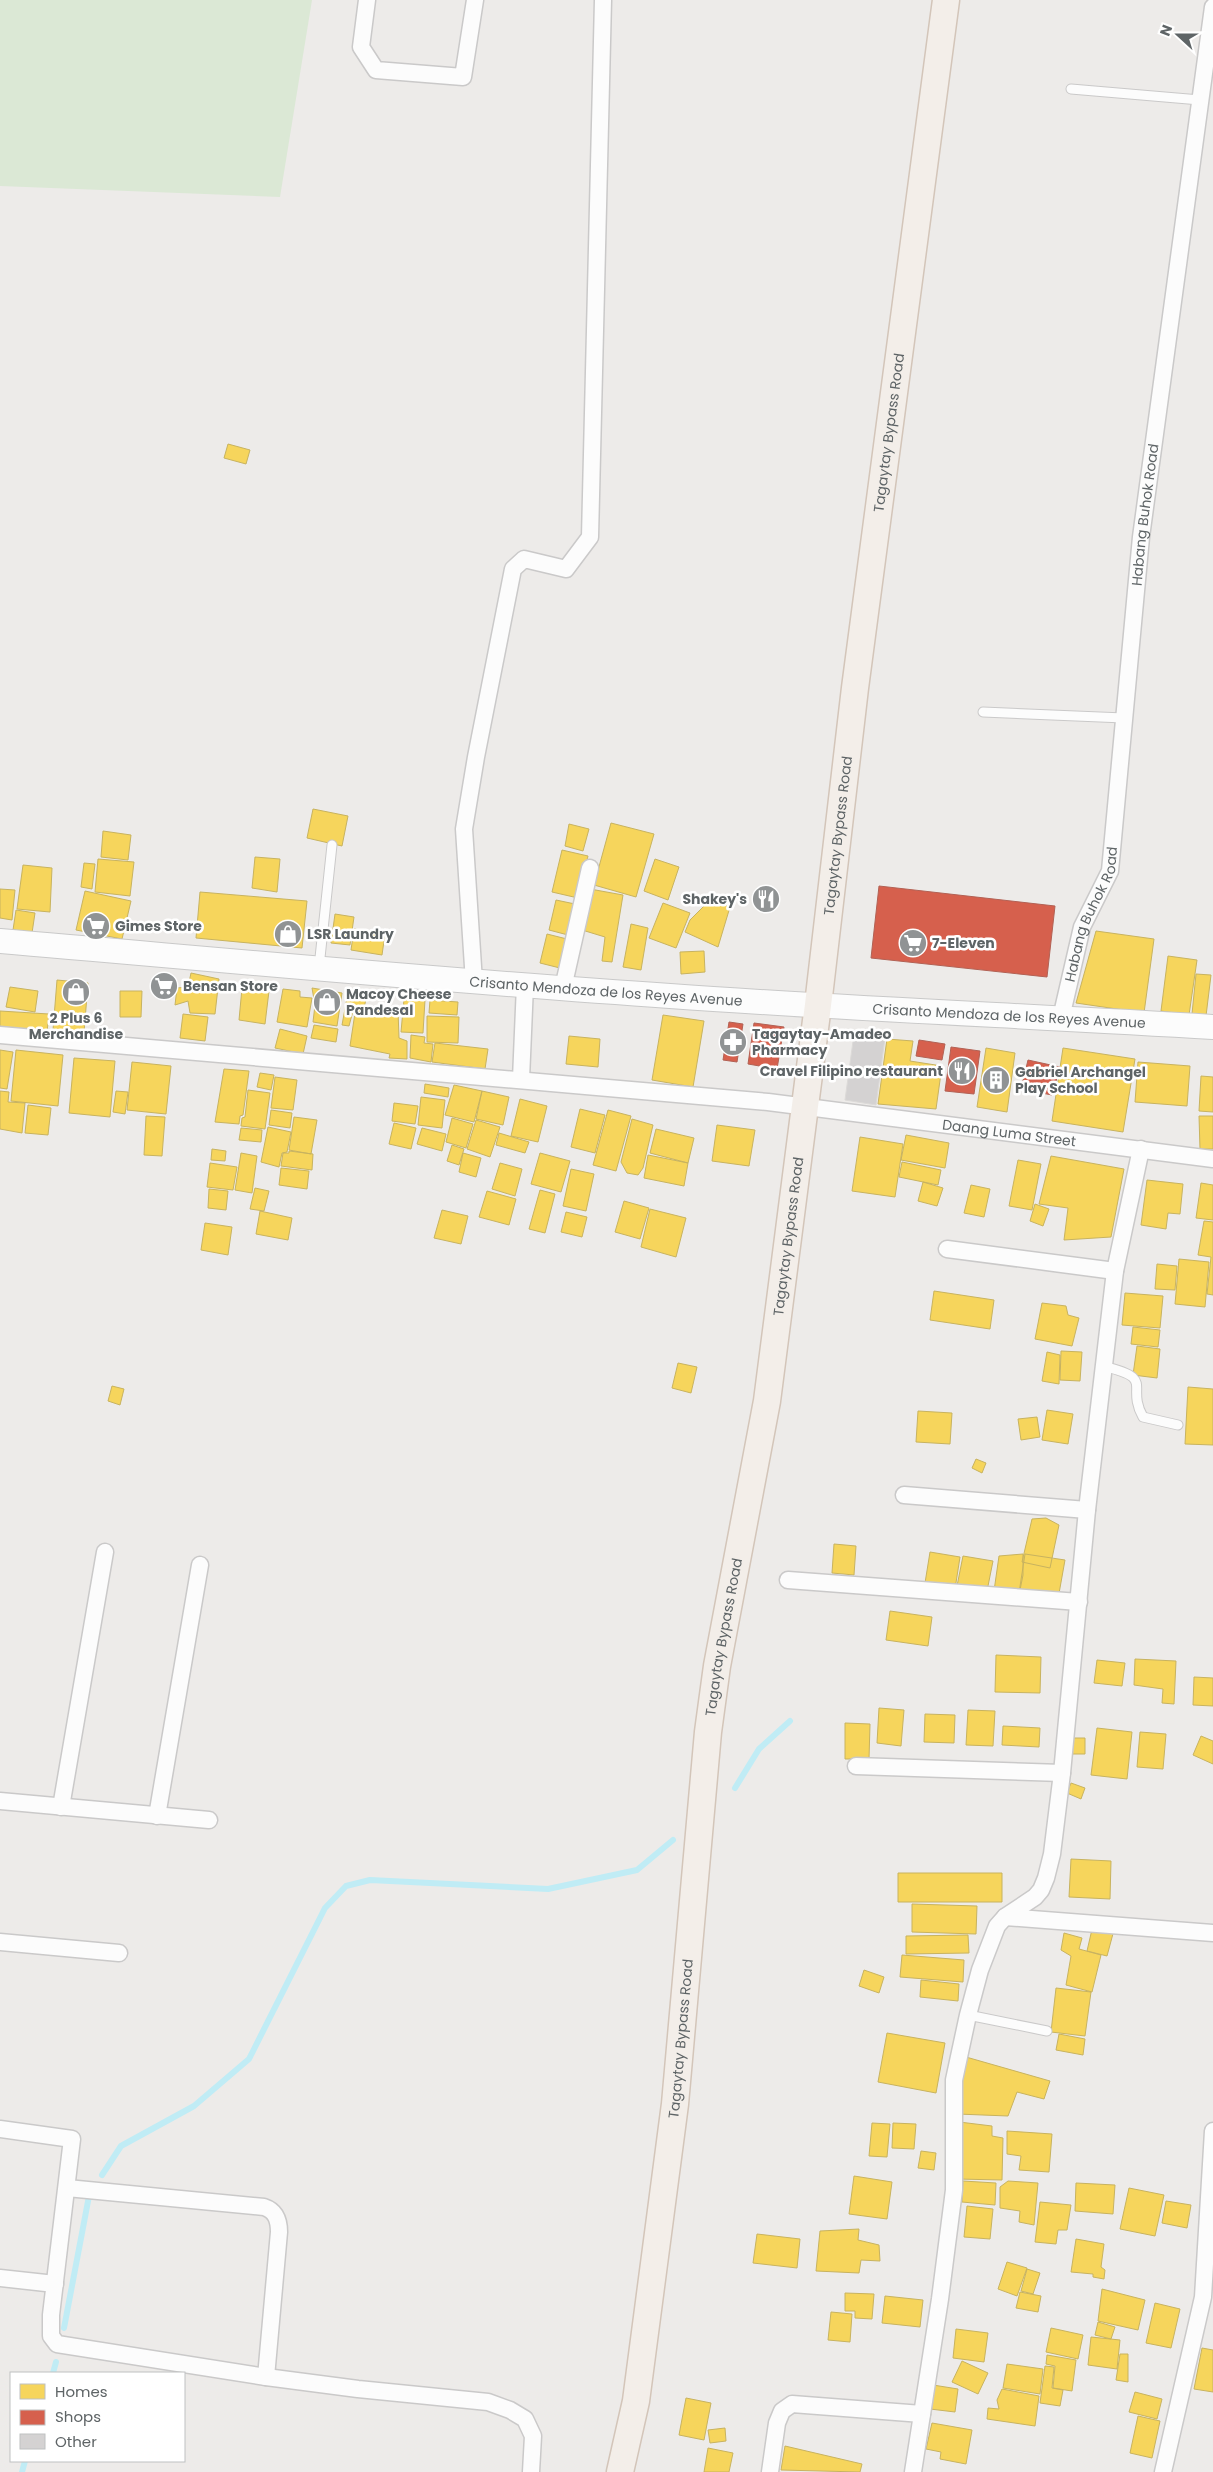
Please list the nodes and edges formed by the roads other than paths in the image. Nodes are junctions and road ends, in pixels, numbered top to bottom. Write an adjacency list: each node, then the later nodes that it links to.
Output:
1 (367, 0): 2 (street)
2 (475, 0)
3 (603, 0): 14 (street)
4 (946, 0): 17 (main road, Tagaytay Bypass Road)
5 (1213, 7): 7 (street, Habang Buhok Road)
6 (1071, 89): 7 (lane)
7 (1200, 100): 9 (street, Habang Buhok Road)
8 (983, 712): 9 (lane)
9 (1124, 718): 18 (street, Habang Buhok Road)
10 (332, 845): 13 (lane)
11 (590, 868): 16 (street)
12 (0, 941): 13 (main road, Crisanto Mendoza de los Reyes Avenue)
13 (319, 970): 14 (main road, Crisanto Mendoza de los Reyes Avenue)
14 (474, 982): 15 (main road, Crisanto Mendoza de los Reyes Avenue)
15 (526, 985): 16 (main road, Crisanto Mendoza de los Reyes Avenue); 21 (street)
16 (563, 988): 17 (main road, Crisanto Mendoza de los Reyes Avenue)
17 (818, 1005): 18 (main road, Crisanto Mendoza de los Reyes Avenue); 22 (main road, Tagaytay Bypass Road)
18 (1061, 1018): 19 (main road, Crisanto Mendoza de los Reyes Avenue)
19 (1213, 1028)
20 (0, 1035): 21 (street, Daang Luma Street)
21 (521, 1079): 22 (street, Daang Luma Street)
22 (804, 1106): 23 (street, Daang Luma Street); 55 (main road, Tagaytay Bypass Road)
23 (1141, 1149): 24 (street, Daang Luma Street); 26 (street)
24 (1213, 1159)
25 (947, 1249): 26 (street)
26 (1115, 1271): 27 (street)
27 (1104, 1366): 28 (lane); 30 (street)
28 (1178, 1425)
29 (904, 1495): 30 (street)
30 (1087, 1510): 34 (street)
31 (105, 1552): 38 (street)
32 (200, 1565): 39 (street)
33 (788, 1580): 34 (street)
34 (1079, 1602): 36 (street)
35 (856, 1766): 36 (street)
36 (1062, 1773): 41 (street)
37 (0, 1801): 38 (street)
38 (61, 1807): 39 (street)
39 (157, 1816): 40 (street)
40 (209, 1820)
41 (1005, 1917): 42 (street); 45 (street)
42 (1213, 1934)
43 (0, 1942): 44 (street)
44 (119, 1953)
45 (968, 2015): 46 (lane); 53 (street)
46 (1047, 2031)
47 (0, 2129): 49 (street)
48 (1213, 2131): 58 (street)
49 (67, 2188): 51 (street); 52 (street)
50 (0, 2278): 51 (street)
51 (55, 2284): 52 (street)
52 (266, 2377): 54 (street)
53 (922, 2414): 56 (street); 57 (street)
54 (531, 2472)
55 (620, 2472)
56 (770, 2472)
57 (913, 2472)
58 (1163, 2472)

